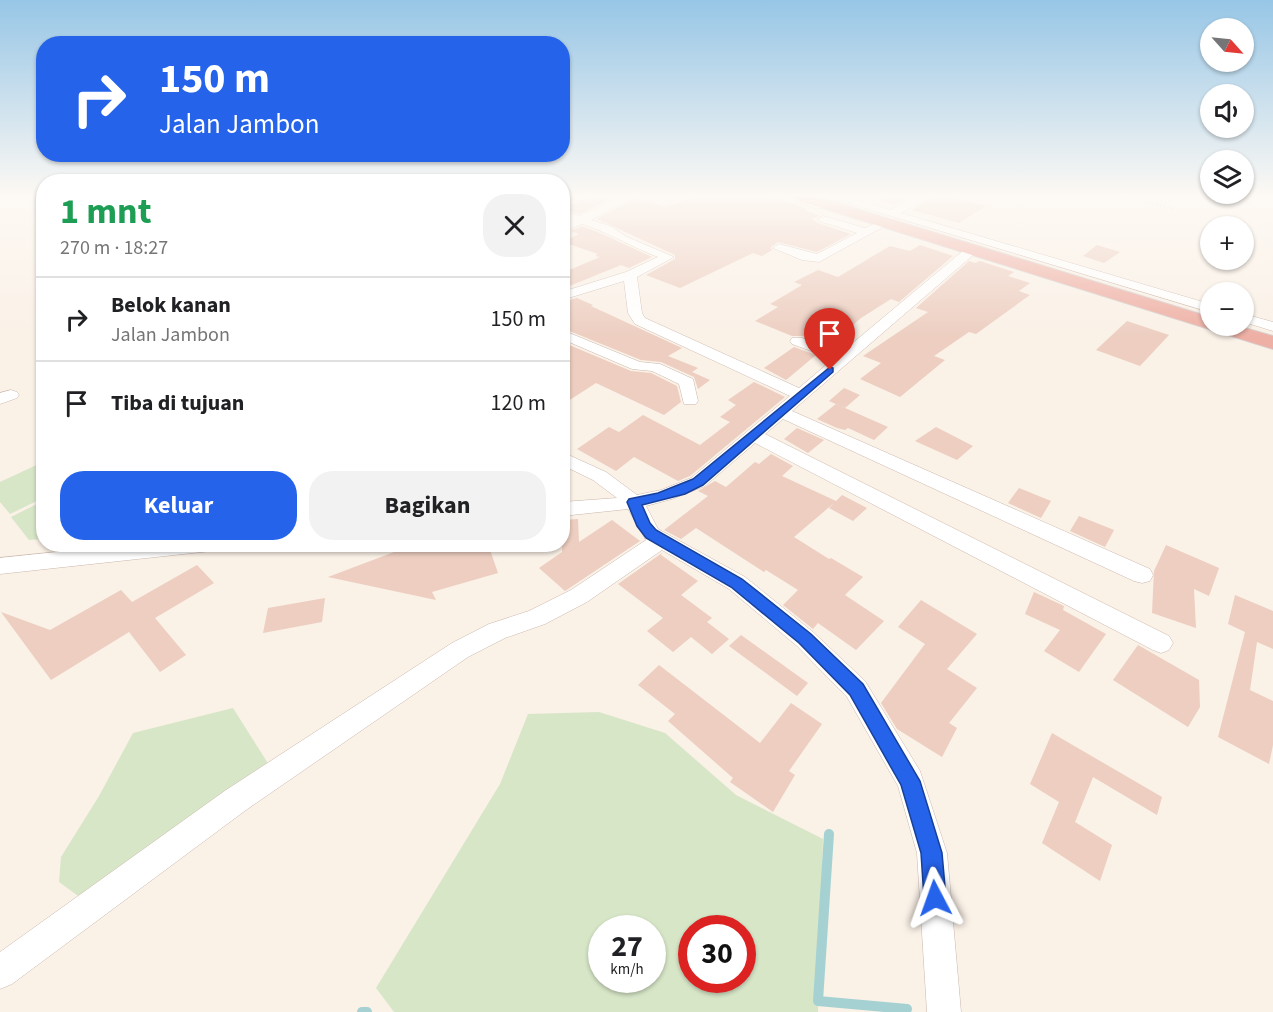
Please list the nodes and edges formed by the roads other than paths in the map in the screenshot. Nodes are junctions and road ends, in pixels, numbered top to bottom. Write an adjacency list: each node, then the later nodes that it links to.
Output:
1 (632, 243): 9 (street)
2 (845, 243): 7 (street)
3 (943, 243): 8 (street)
4 (956, 243): 13 (highway)
5 (967, 243): 11 (street)
6 (973, 243): 12 (highway)
7 (778, 248)
8 (969, 253): 22 (street); 23 (street)
9 (630, 275): 10 (street); 24 (street)
10 (570, 294)
11 (1200, 306)
12 (1200, 312)
13 (1200, 320)
14 (1254, 321): 15 (street)
15 (1273, 327)
16 (1254, 328): 17 (highway)
17 (1273, 334)
18 (1250, 336): 21 (highway)
19 (570, 337): 25 (street)
20 (797, 341): 23 (street)
21 (1273, 343)
22 (1273, 348)
23 (844, 358): 24 (street)
24 (801, 395): 26 (street)
25 (690, 401)
26 (781, 412): 27 (street); 34 (street)
27 (754, 435): 29 (street); 35 (street)
28 (570, 462): 29 (street)
29 (634, 502): 30 (street); 31 (street)
30 (570, 508)
31 (660, 541): 36 (street); 37 (street)
32 (113, 552): 33 (street)
33 (3, 561)
34 (1142, 575)
35 (1161, 643)
36 (0, 972)
37 (944, 1012)

